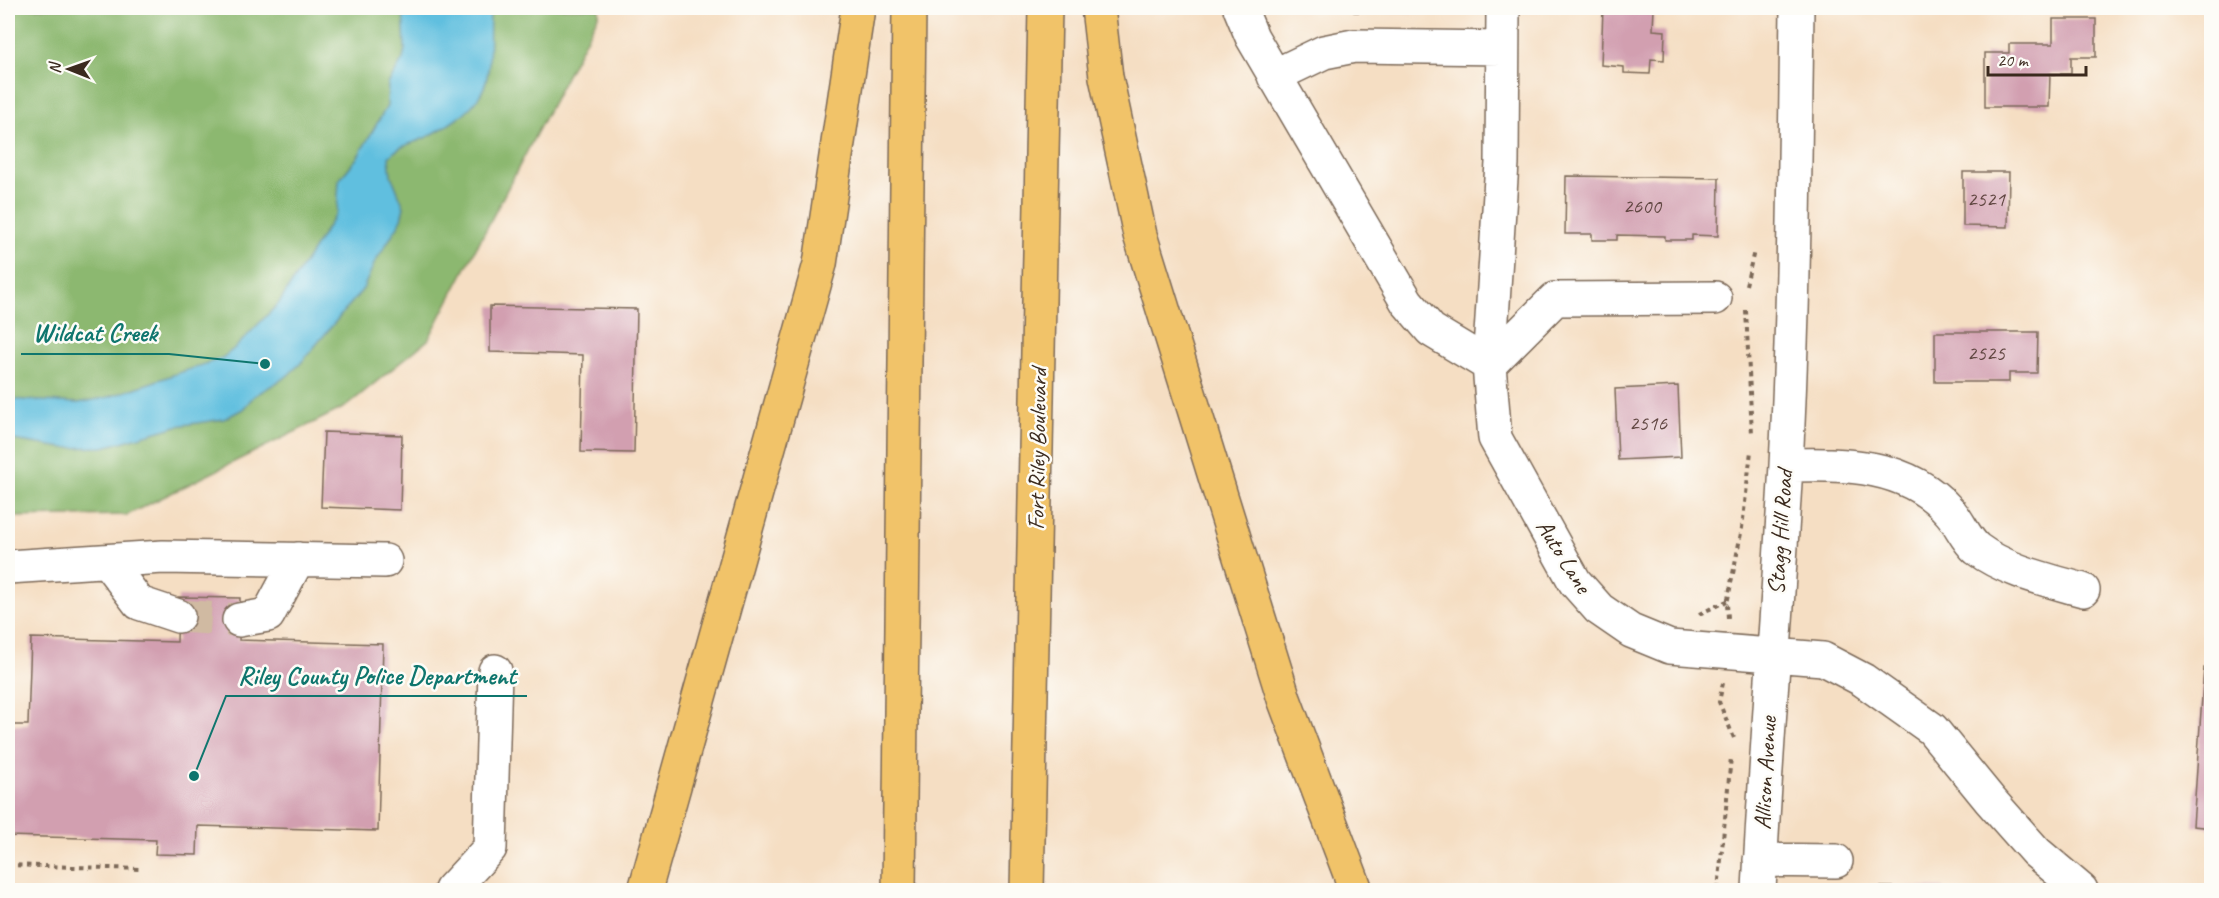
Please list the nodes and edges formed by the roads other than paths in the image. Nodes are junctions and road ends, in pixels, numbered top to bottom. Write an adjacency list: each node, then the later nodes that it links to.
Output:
1 (858, 8): 25 (highway)
2 (909, 8): 26 (highway)
3 (1046, 8): 27 (highway, Fort Riley Boulevard)
4 (1098, 8): 28 (highway)
5 (1240, 8): 9 (street)
6 (1503, 8): 8 (street, Auto Lane)
7 (1797, 8): 12 (street, Stagg Hill Road)
8 (1502, 48): 9 (street); 11 (street, Auto Lane)
9 (1274, 76): 11 (street)
10 (1730, 299): 11 (street)
11 (1488, 365): 20 (street, Auto Lane)
12 (1786, 465): 17 (street); 20 (street, Stagg Hill Road)
13 (298, 559): 14 (street); 15 (street); 19 (street)
14 (107, 561): 16 (street); 18 (street)
15 (385, 561)
16 (8, 567)
17 (2083, 590)
18 (178, 616)
19 (239, 620)
20 (1772, 655): 23 (street, Allison Avenue); 29 (street)
21 (495, 670): 24 (street)
22 (1836, 861): 23 (street)
23 (1759, 875)
24 (451, 891)
25 (645, 891)
26 (900, 891)
27 (1027, 891)
28 (1356, 891)
29 (2081, 891)

